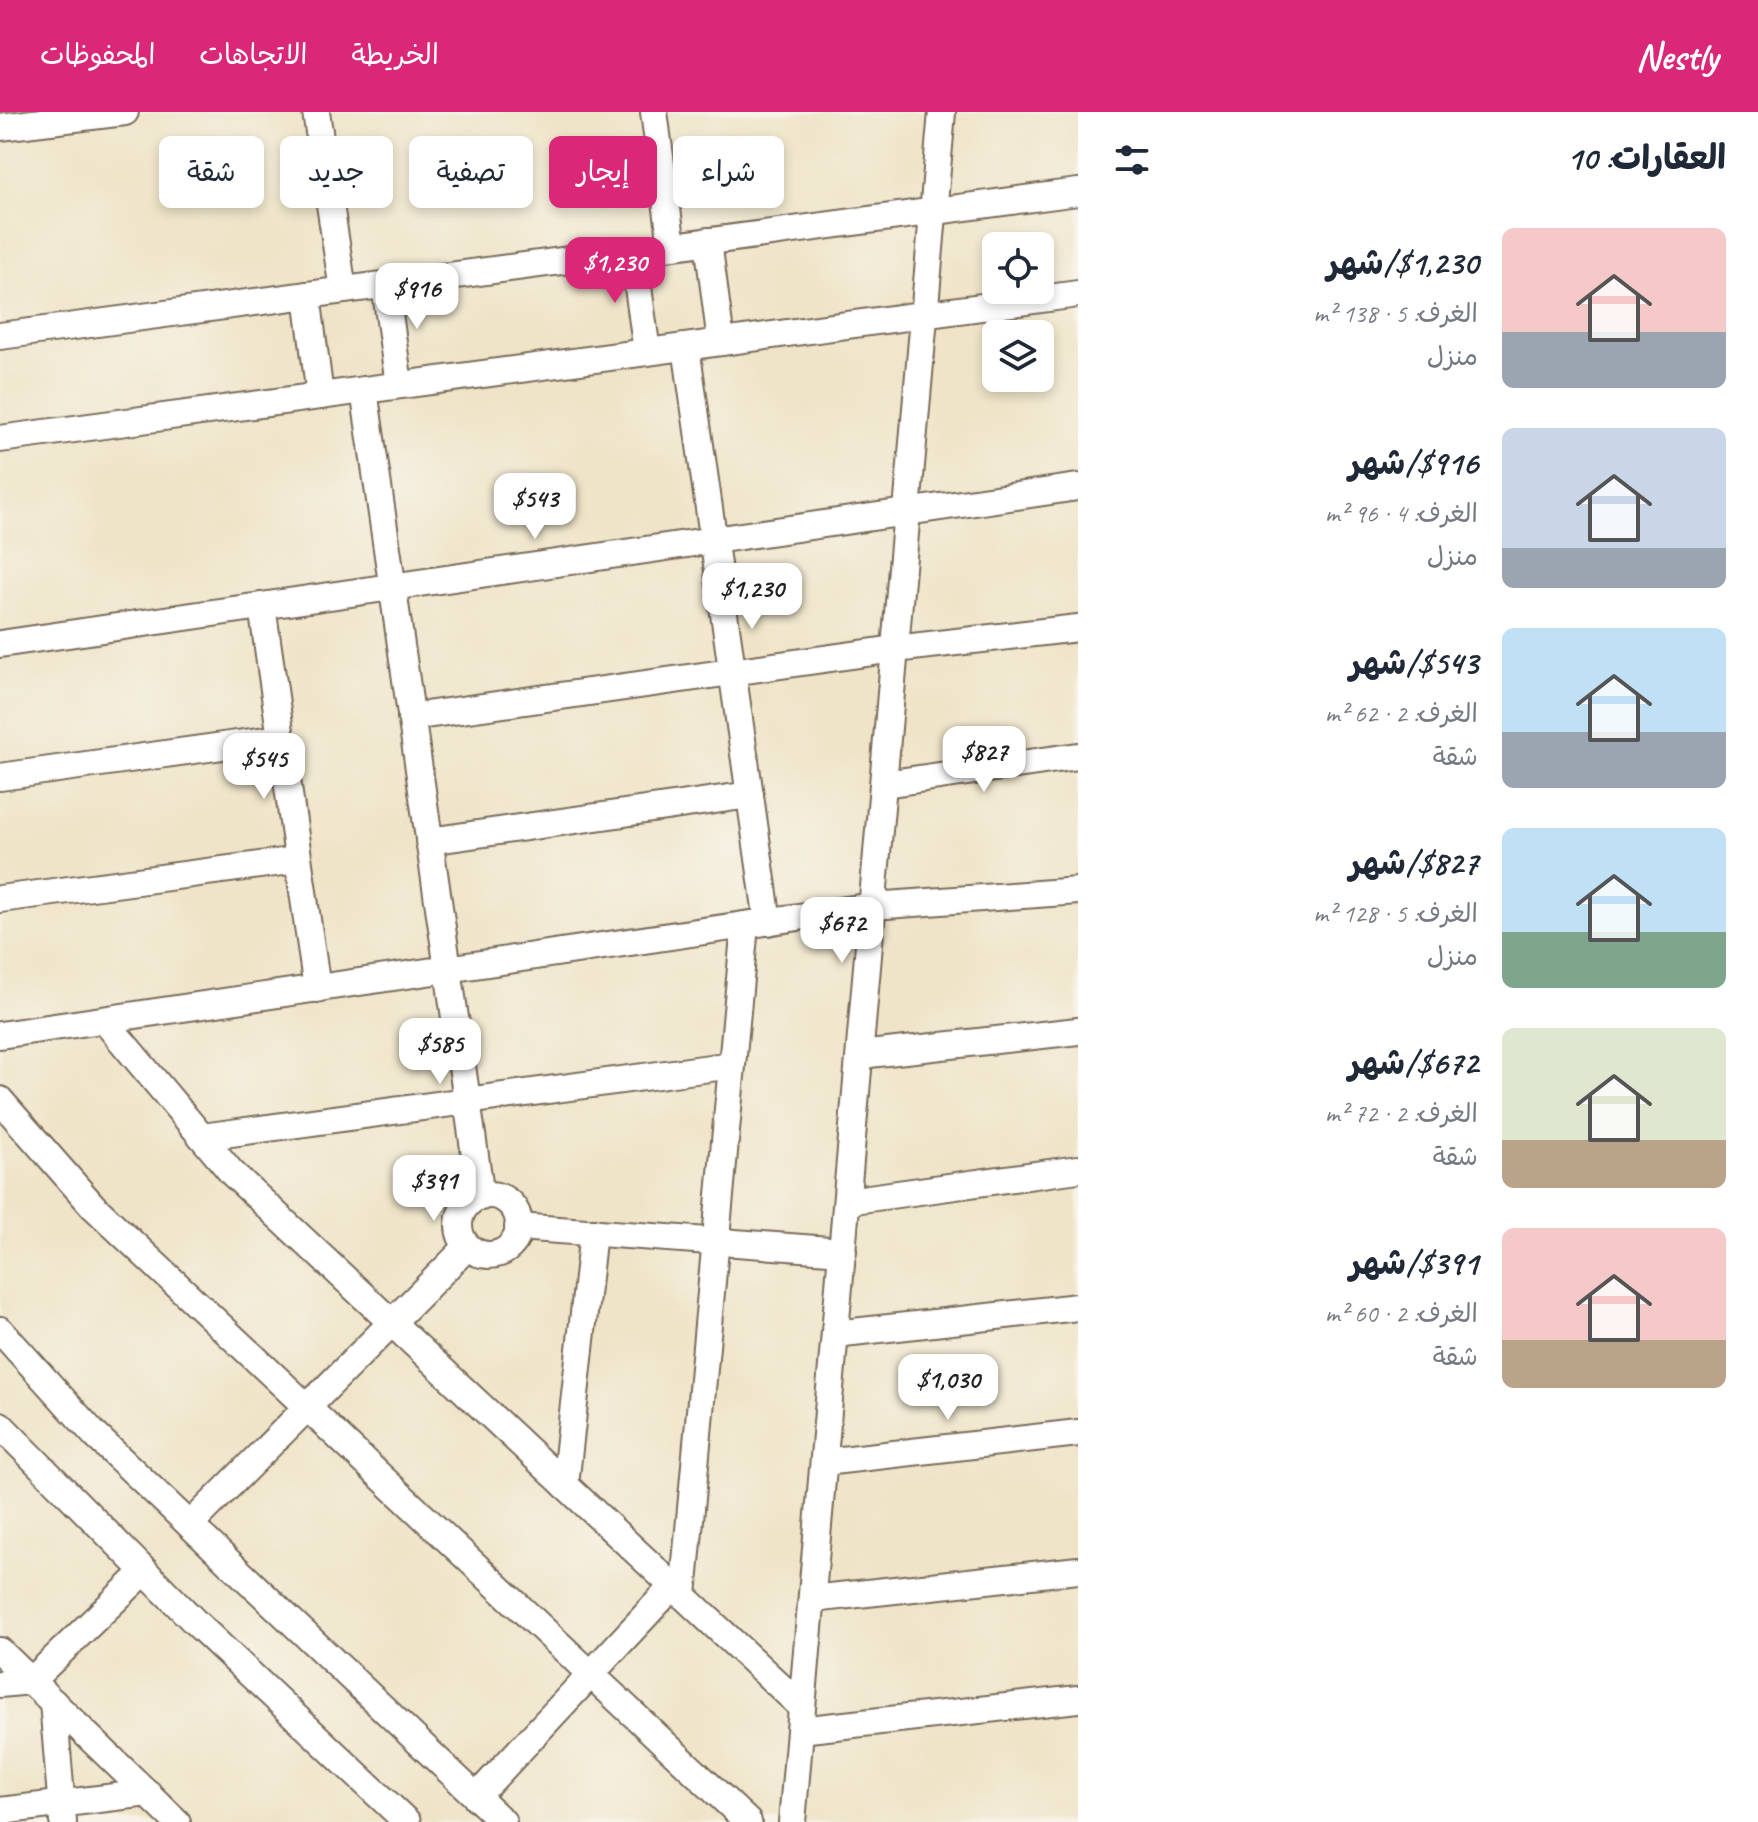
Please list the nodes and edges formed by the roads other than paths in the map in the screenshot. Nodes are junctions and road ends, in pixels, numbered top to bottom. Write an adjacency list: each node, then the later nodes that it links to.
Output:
1 (125, 112): 5 (street)
2 (316, 112): 12 (street)
3 (654, 112): 9 (street)
4 (942, 112): 7 (street)
5 (0, 127)
6 (1078, 192): 7 (street)
7 (934, 211): 8 (street); 15 (street)
8 (708, 241): 9 (street); 17 (street)
9 (672, 246): 10 (street)
10 (633, 251): 11 (street); 19 (street)
11 (385, 285): 12 (street); 20 (street)
12 (343, 290): 14 (street)
13 (1078, 294): 15 (street)
14 (307, 295): 16 (street); 22 (street)
15 (925, 315): 17 (street); 25 (street)
16 (0, 336)
17 (721, 342): 18 (street)
18 (686, 347): 19 (street); 26 (street)
19 (647, 352): 20 (street)
20 (399, 385): 21 (street)
21 (364, 390): 22 (street); 27 (street)
22 (320, 396): 23 (street)
23 (0, 439)
24 (1078, 487): 25 (street)
25 (907, 512): 26 (street); 31 (street)
26 (714, 540): 27 (street); 32 (street)
27 (392, 587): 28 (street); 33 (street)
28 (262, 606): 30 (street); 34 (street)
29 (1078, 628): 31 (street)
30 (0, 644)
31 (895, 649): 32 (street); 37 (street)
32 (732, 672): 33 (street); 38 (street)
33 (411, 717): 39 (street)
34 (281, 738): 36 (street); 40 (street)
35 (1078, 756): 37 (street)
36 (0, 777)
37 (884, 784): 43 (street)
38 (750, 795): 39 (street); 44 (street)
39 (429, 841): 45 (street)
40 (298, 860): 42 (street); 46 (street)
41 (1078, 891): 43 (street)
42 (0, 899)
43 (873, 906): 44 (street); 50 (street)
44 (757, 924): 45 (street); 51 (street)
45 (448, 969): 46 (street); 53 (street)
46 (317, 989): 47 (street)
47 (104, 1020): 49 (street); 54 (street)
48 (1078, 1031): 50 (street)
49 (0, 1035)
50 (860, 1055): 57 (street)
51 (732, 1065): 53 (street); 60 (street)
52 (0, 1100): 67 (street)
53 (467, 1101): 54 (street); 56 (street)
54 (202, 1137): 64 (street)
55 (1078, 1169): 57 (street)
56 (481, 1197): 58 (street); 61 (street)
57 (847, 1201): 62 (street)
58 (518, 1227): 59 (street); 61 (street)
59 (593, 1232): 60 (street); 71 (street)
60 (716, 1242): 62 (street); 75 (street)
61 (467, 1247): 64 (street)
62 (843, 1251): 66 (street)
63 (1078, 1307): 66 (street)
64 (392, 1323): 67 (street); 71 (street)
65 (0, 1330): 72 (street)
66 (835, 1334): 70 (street)
67 (307, 1407): 72 (street); 78 (street)
68 (0, 1425): 74 (street)
69 (1078, 1433): 70 (street)
70 (824, 1462): 76 (street)
71 (565, 1485): 75 (street)
72 (190, 1525): 85 (street)
73 (1078, 1570): 76 (street)
74 (145, 1571): 79 (street); 89 (street)
75 (678, 1590): 78 (street); 83 (street)
76 (812, 1599): 83 (street)
77 (0, 1651): 79 (street)
78 (591, 1674): 85 (street); 91 (street)
79 (31, 1681): 80 (street); 82 (street)
80 (0, 1684)
81 (1078, 1699): 83 (street)
82 (53, 1702): 84 (street); 87 (street)
83 (801, 1719): 92 (street)
84 (148, 1793): 87 (street); 88 (street)
85 (476, 1797): 90 (street)
86 (0, 1811): 87 (street)
87 (62, 1813)
88 (177, 1822)
89 (407, 1822)
90 (503, 1822)
91 (748, 1822)
92 (792, 1822)

